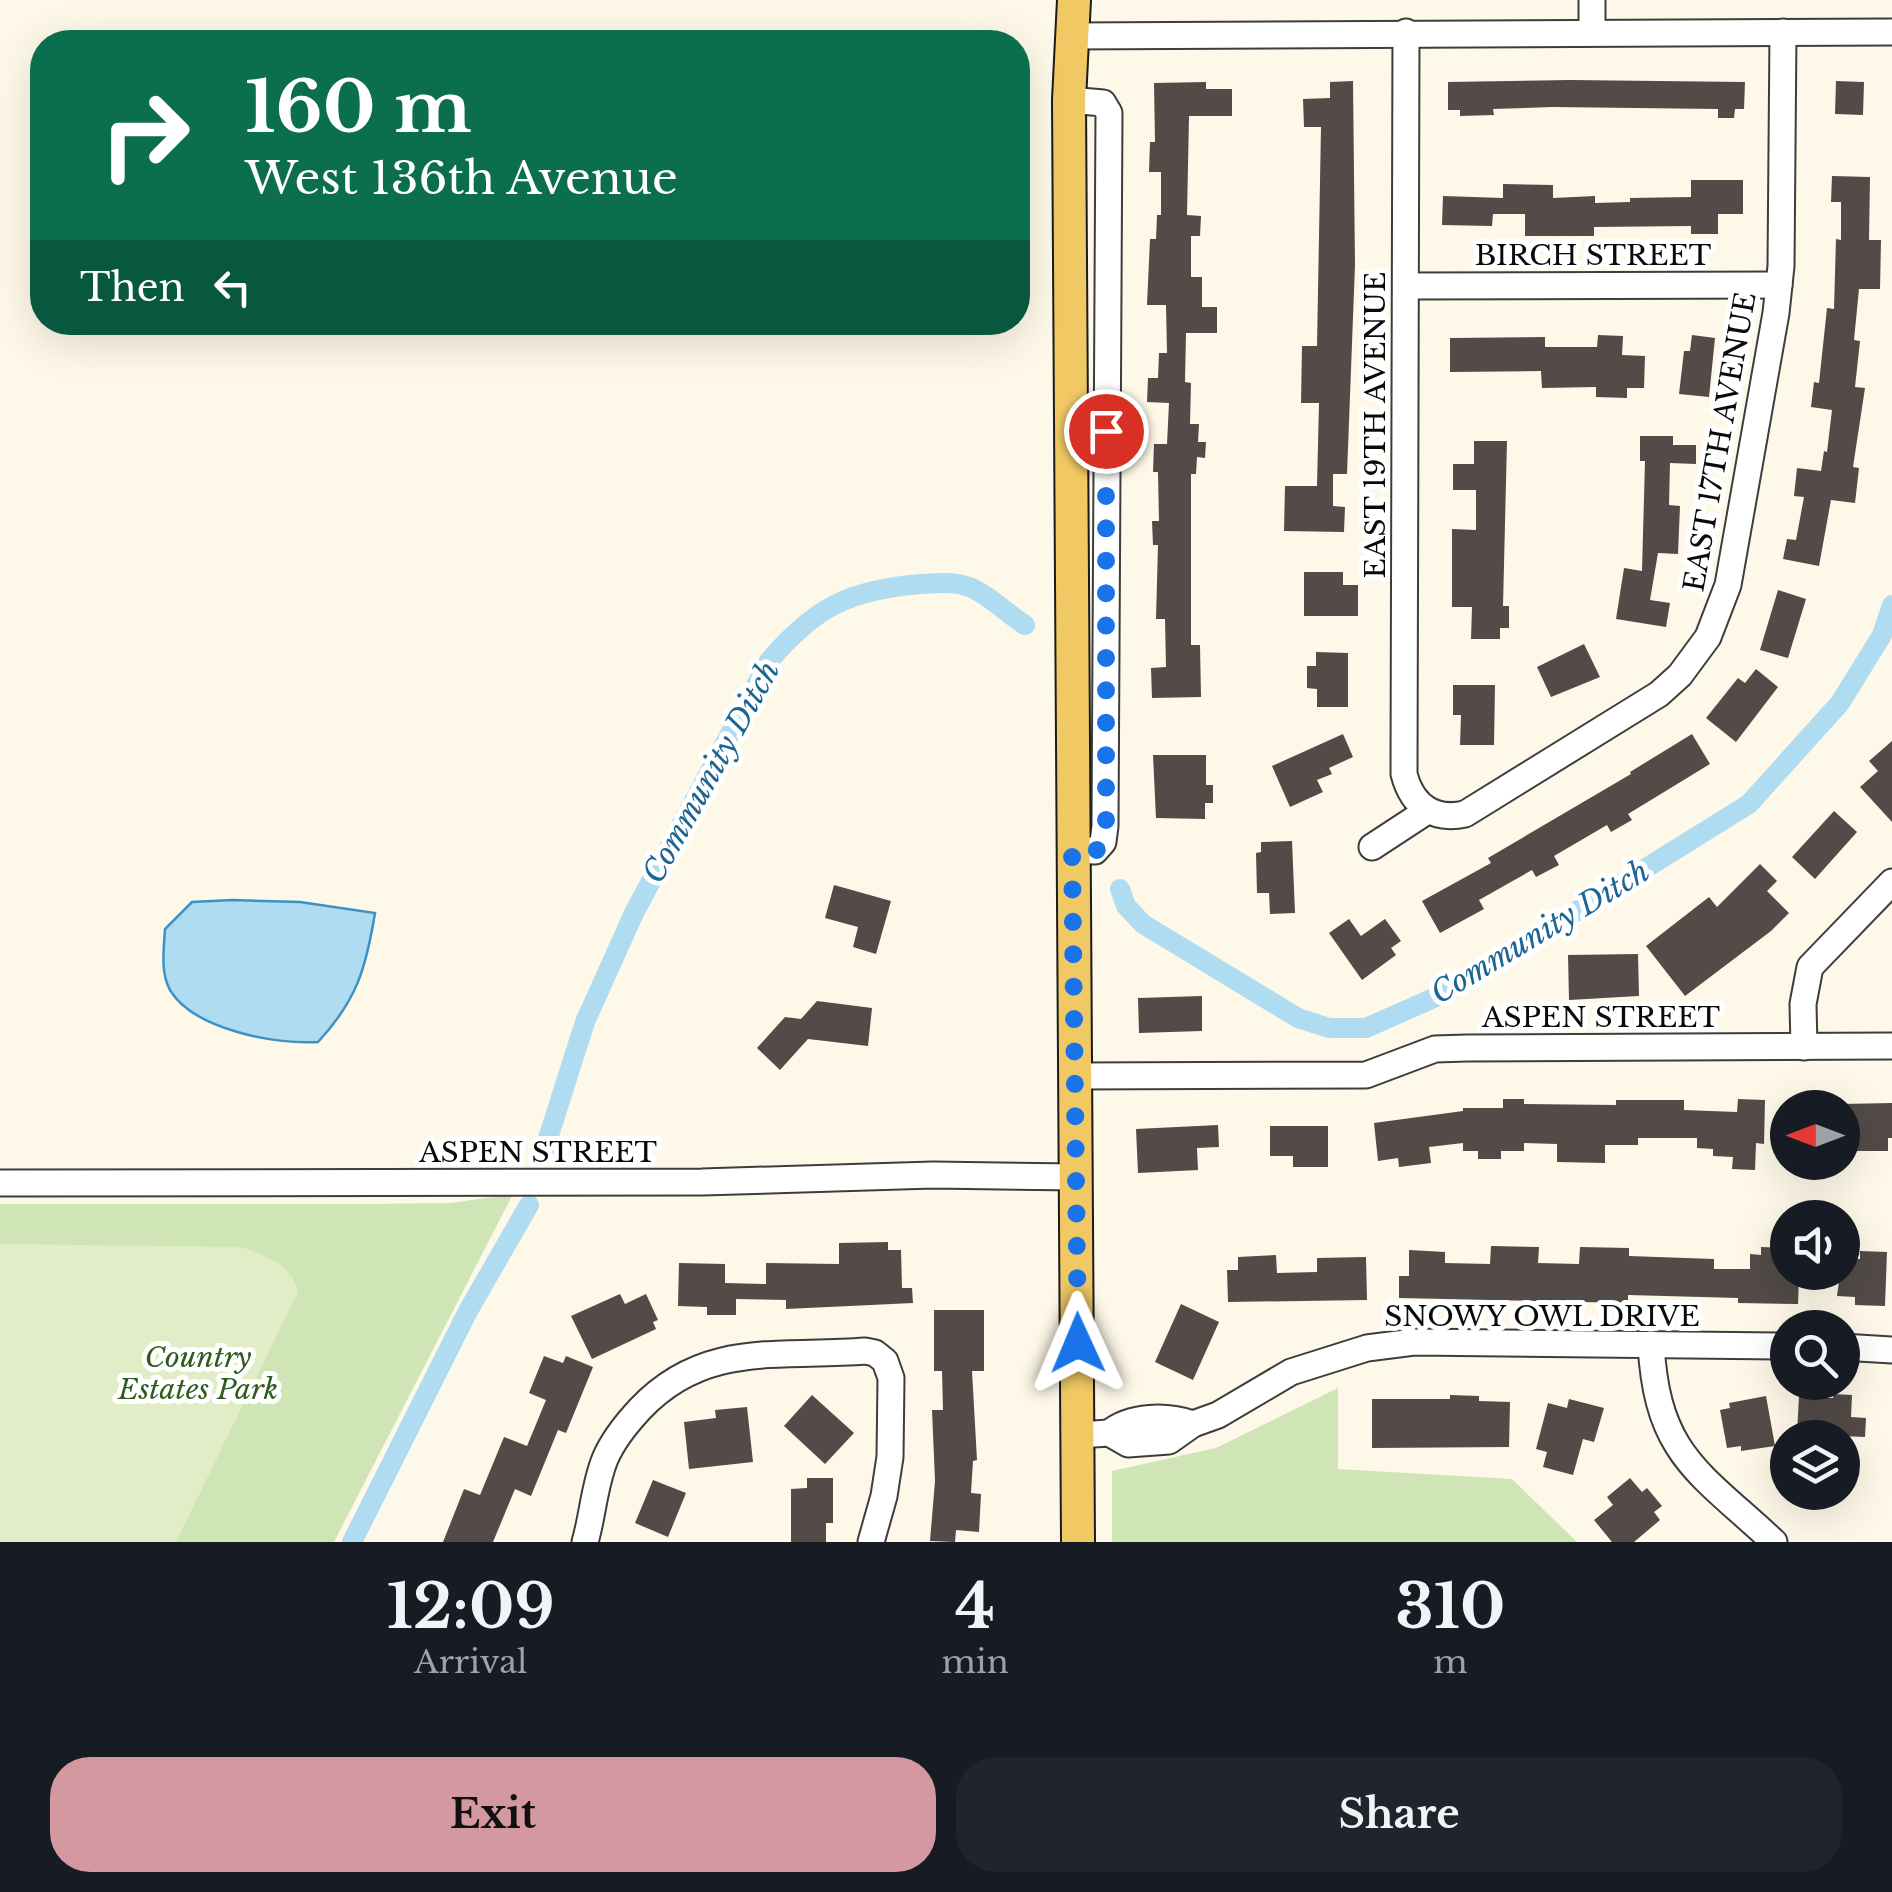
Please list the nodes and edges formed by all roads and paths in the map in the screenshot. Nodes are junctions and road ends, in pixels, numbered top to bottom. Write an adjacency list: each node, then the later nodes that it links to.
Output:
1 (1074, 0): 7 (main road)
2 (1592, 0): 4 (street)
3 (1406, 32): 4 (street); 7 (street); 9 (street, EAST 19TH AVENUE)
4 (1592, 32): 5 (street)
5 (1783, 32): 6 (street); 8 (street, EAST 17TH AVENUE)
6 (1892, 32)
7 (1070, 36): 15 (main road)
8 (1779, 285): 9 (street, BIRCH STREET); 10 (street, EAST 17TH AVENUE)
9 (1406, 286): 10 (street, EAST 19TH AVENUE)
10 (1427, 811): 11 (street)
11 (1372, 847)
12 (1892, 882): 14 (street)
13 (1892, 1046): 14 (street, ASPEN STREET)
14 (1804, 1047): 15 (street, ASPEN STREET)
15 (1076, 1076): 16 (main road)
16 (1077, 1177): 17 (street, ASPEN STREET); 22 (main road)
17 (0, 1183)
18 (1651, 1344): 19 (street, SNOWY OWL DRIVE); 22 (street, SNOWY OWL DRIVE); 26 (street)
19 (1770, 1346)
20 (1860, 1347): 21 (street)
21 (1892, 1350)
22 (1094, 1434): 25 (main road)
23 (585, 1542): 24 (street)
24 (871, 1542)
25 (1078, 1542)
26 (1774, 1542)

